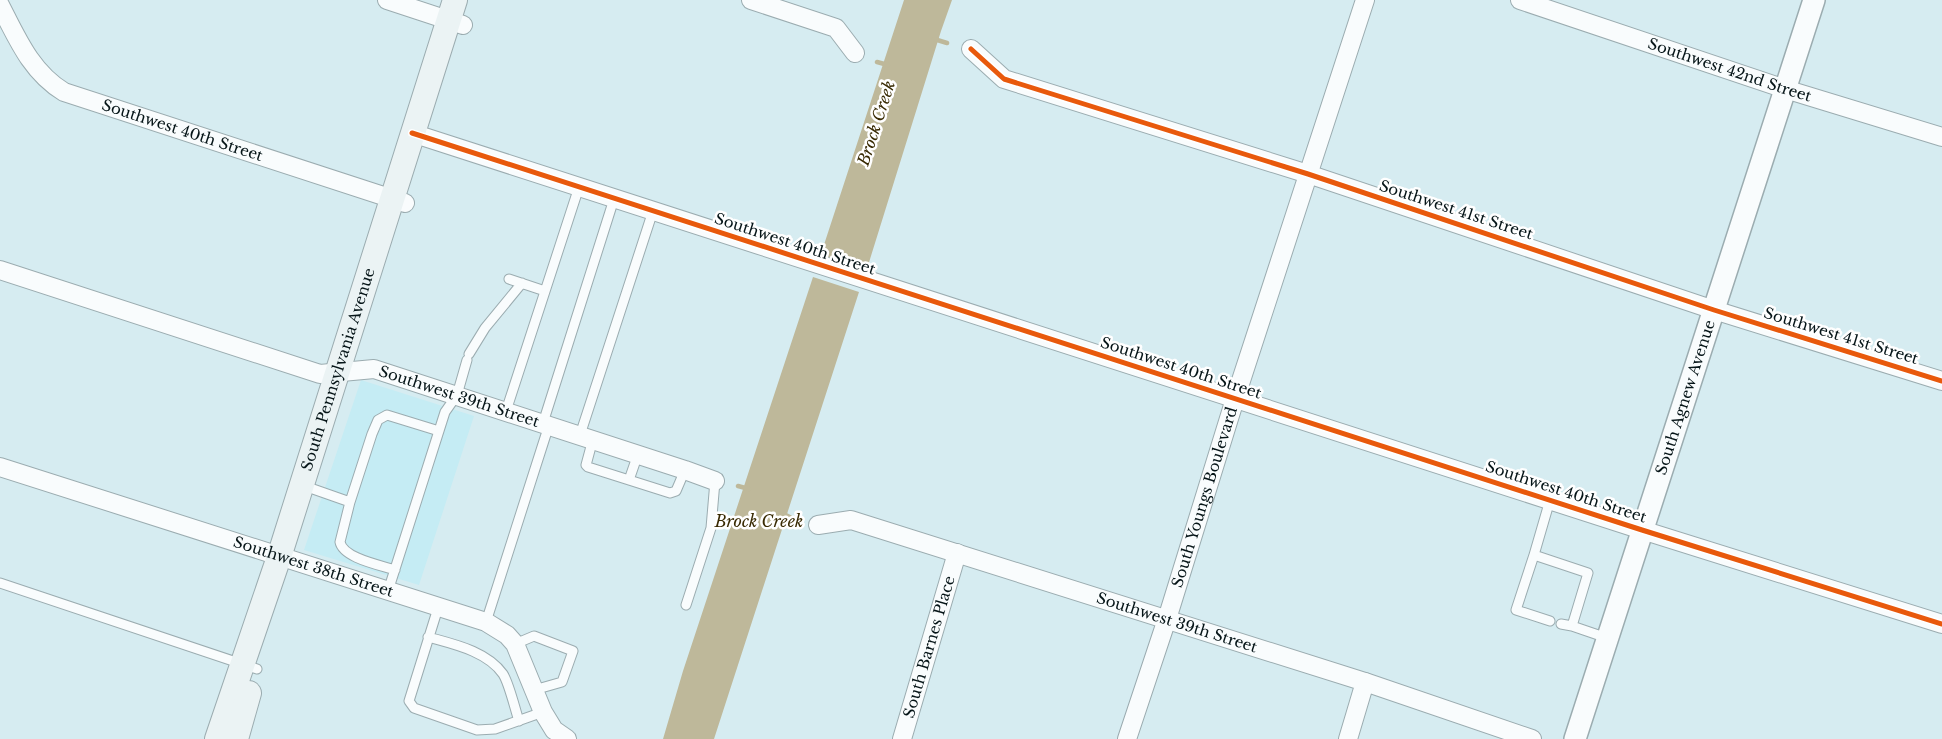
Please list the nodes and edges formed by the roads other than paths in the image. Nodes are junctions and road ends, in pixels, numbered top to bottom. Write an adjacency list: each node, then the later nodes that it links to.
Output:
1 (387, 0): 8 (street)
2 (471, 0): 8 (main road, South Pennsylvania Avenue)
3 (751, 0): 10 (street)
4 (1365, 0): 14 (street, South Youngs Boulevard)
5 (1520, 0): 11 (street, Southwest 42nd Street)
6 (1814, 0): 11 (street, South Agnew Avenue)
7 (0, 5): 17 (street, Southwest 40th Street)
8 (456, 15): 12 (main road, South Pennsylvania Avenue)
9 (971, 49): 14 (street, Southwest 41st Street)
10 (855, 53)
11 (1785, 89): 13 (street, Southwest 42nd Street); 23 (street, South Agnew Avenue)
12 (419, 135): 15 (street, Southwest 40th Street); 17 (main road, South Pennsylvania Avenue)
13 (1942, 137)
14 (1308, 174): 23 (street, Southwest 41st Street); 27 (street, South Youngs Boulevard)
15 (578, 187): 16 (street, Southwest 40th Street); 22 (lane)
16 (614, 199): 18 (street, Southwest 40th Street); 29 (lane)
17 (399, 201): 24 (main road, South Pennsylvania Avenue)
18 (653, 211): 27 (street, Southwest 40th Street); 31 (lane)
19 (0, 270): 24 (street, Southwest 39th Street)
20 (509, 279): 21 (lane)
21 (522, 283): 22 (lane); 26 (lane)
22 (545, 291): 28 (lane)
23 (1714, 310): 25 (street, Southwest 41st Street); 41 (street, South Agnew Avenue)
24 (345, 371): 26 (street, Southwest 39th Street); 37 (main road, South Pennsylvania Avenue); 44 (main road, South Pennsylvania Avenue)
25 (1942, 381)
26 (457, 395): 28 (street, Southwest 39th Street); 30 (lane)
27 (1235, 398): 38 (street, Southwest 40th Street); 50 (street, South Youngs Boulevard)
28 (506, 411): 29 (street, Southwest 39th Street)
29 (546, 424): 31 (street, Southwest 39th Street); 52 (lane)
30 (439, 431): 39 (lane); 45 (lane)
31 (587, 437): 32 (street, Southwest 39th Street); 35 (lane)
32 (638, 454): 34 (street, Southwest 39th Street); 35 (lane)
33 (0, 467): 44 (street, Southwest 38th Street)
34 (685, 470): 35 (lane); 36 (street, Southwest 39th Street)
35 (629, 480)
36 (715, 481): 48 (lane)
37 (313, 489): 39 (lane); 44 (main road, South Pennsylvania Avenue)
38 (1550, 500): 41 (street, Southwest 40th Street); 43 (lane)
39 (350, 502): 45 (lane)
40 (818, 525): 42 (street, Southwest 39th Street)
41 (1642, 530): 54 (street, Southwest 40th Street); 57 (street, South Agnew Avenue)
42 (957, 553): 50 (street, Southwest 39th Street); 67 (street, South Barnes Place)
43 (1534, 555): 51 (lane); 55 (lane)
44 (285, 558): 47 (street, Southwest 38th Street); 59 (main road, South Pennsylvania Avenue)
45 (395, 570): 47 (lane)
46 (0, 583): 59 (lane)
47 (388, 591): 49 (street, Southwest 38th Street)
48 (686, 605)
49 (438, 608): 52 (street, Southwest 38th Street); 56 (lane)
50 (1167, 619): 60 (street, Southwest 39th Street); 68 (street, South Youngs Boulevard)
51 (1550, 621)
52 (486, 622): 58 (street, Southwest 38th Street)
53 (1561, 624): 55 (lane)
54 (1942, 624)
55 (1572, 626): 57 (lane)
56 (428, 637): 63 (lane); 63 (lane)
57 (1608, 638): 71 (street, South Agnew Avenue)
58 (515, 644): 61 (street, Southwest 38th Street); 61 (lane)
59 (250, 667): 64 (main road, South Pennsylvania Avenue); 65 (main road, South Pennsylvania Avenue)
60 (1365, 682): 69 (street); 70 (street, Southwest 39th Street)
61 (534, 690): 62 (street, Southwest 38th Street)
62 (543, 712): 63 (lane); 66 (street, Southwest 38th Street)
63 (519, 721)
64 (217, 739)
65 (236, 739)
66 (567, 739)
67 (902, 739)
68 (1127, 739)
69 (1348, 739)
70 (1532, 739)
71 (1575, 739)

